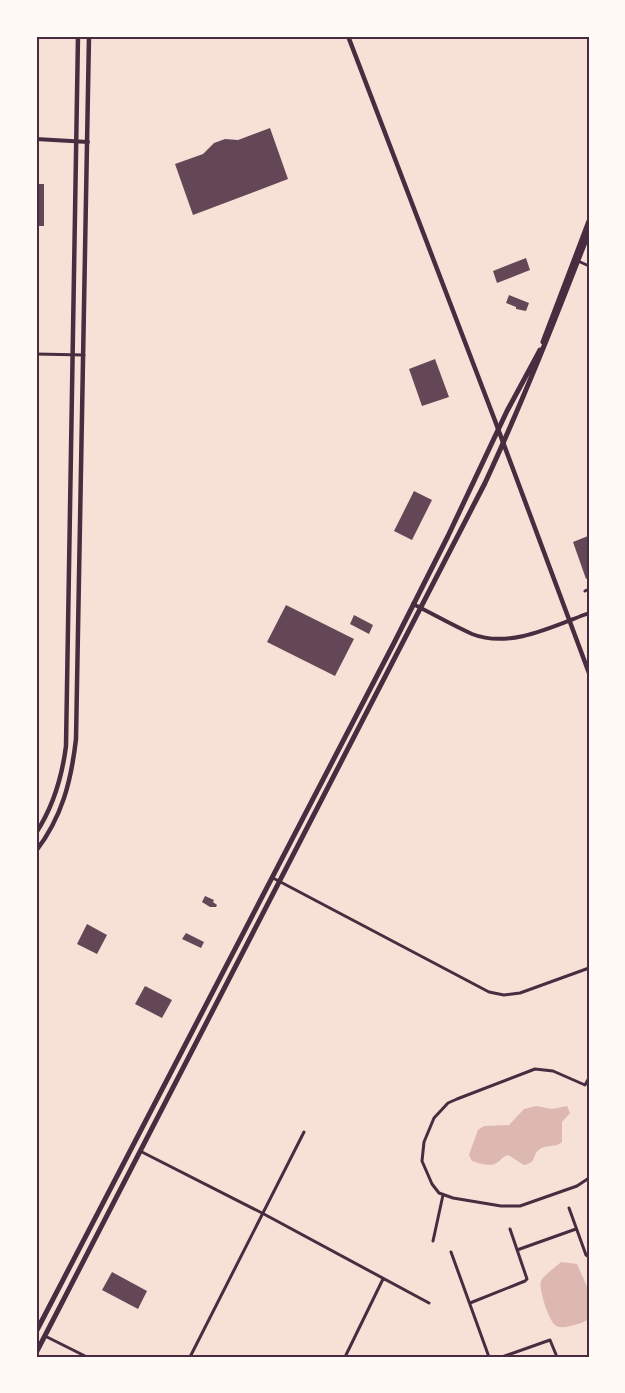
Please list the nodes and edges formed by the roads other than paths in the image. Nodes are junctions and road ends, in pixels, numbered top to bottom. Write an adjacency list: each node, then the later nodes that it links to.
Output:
1 (78, 36): 5 (main road)
2 (89, 36): 6 (main road)
3 (348, 36): 14 (main road)
4 (36, 139): 5 (street)
5 (76, 142): 6 (street); 12 (main road)
6 (88, 142): 13 (main road)
7 (589, 221): 14 (main road)
8 (589, 232): 9 (main road)
9 (578, 261): 10 (street); 15 (main road)
10 (589, 266)
11 (36, 354): 12 (street)
12 (73, 354): 13 (street); 21 (main road)
13 (84, 355): 22 (main road)
14 (498, 430): 15 (main road); 16 (main road)
15 (504, 444): 17 (main road); 19 (main road)
16 (413, 604): 17 (street); 23 (main road)
17 (420, 608): 19 (street); 24 (main road)
18 (589, 613): 19 (street)
19 (569, 620): 20 (main road)
20 (589, 673)
21 (36, 833)
22 (36, 852)
23 (272, 878): 24 (street); 43 (main road)
24 (279, 882): 25 (street); 29 (main road)
25 (589, 968)
26 (589, 1078): 27 (street)
27 (587, 1086): 31 (street)
28 (304, 1132): 33 (street)
29 (140, 1151): 33 (street); 44 (main road)
30 (589, 1178): 31 (street)
31 (443, 1195): 36 (street)
32 (569, 1208): 35 (street)
33 (262, 1214): 40 (street); 47 (street)
34 (510, 1229): 37 (street)
35 (576, 1229): 37 (street); 39 (street)
36 (432, 1240)
37 (517, 1250): 42 (street)
38 (451, 1252): 42 (street)
39 (589, 1256)
40 (383, 1279): 41 (street); 48 (street)
41 (430, 1303)
42 (470, 1303): 49 (street)
43 (36, 1332)
44 (45, 1336): 45 (main road); 46 (street)
45 (36, 1353)
46 (87, 1357)
47 (190, 1357)
48 (345, 1357)
49 (489, 1357)
50 (502, 1357): 51 (street)
51 (557, 1357)

